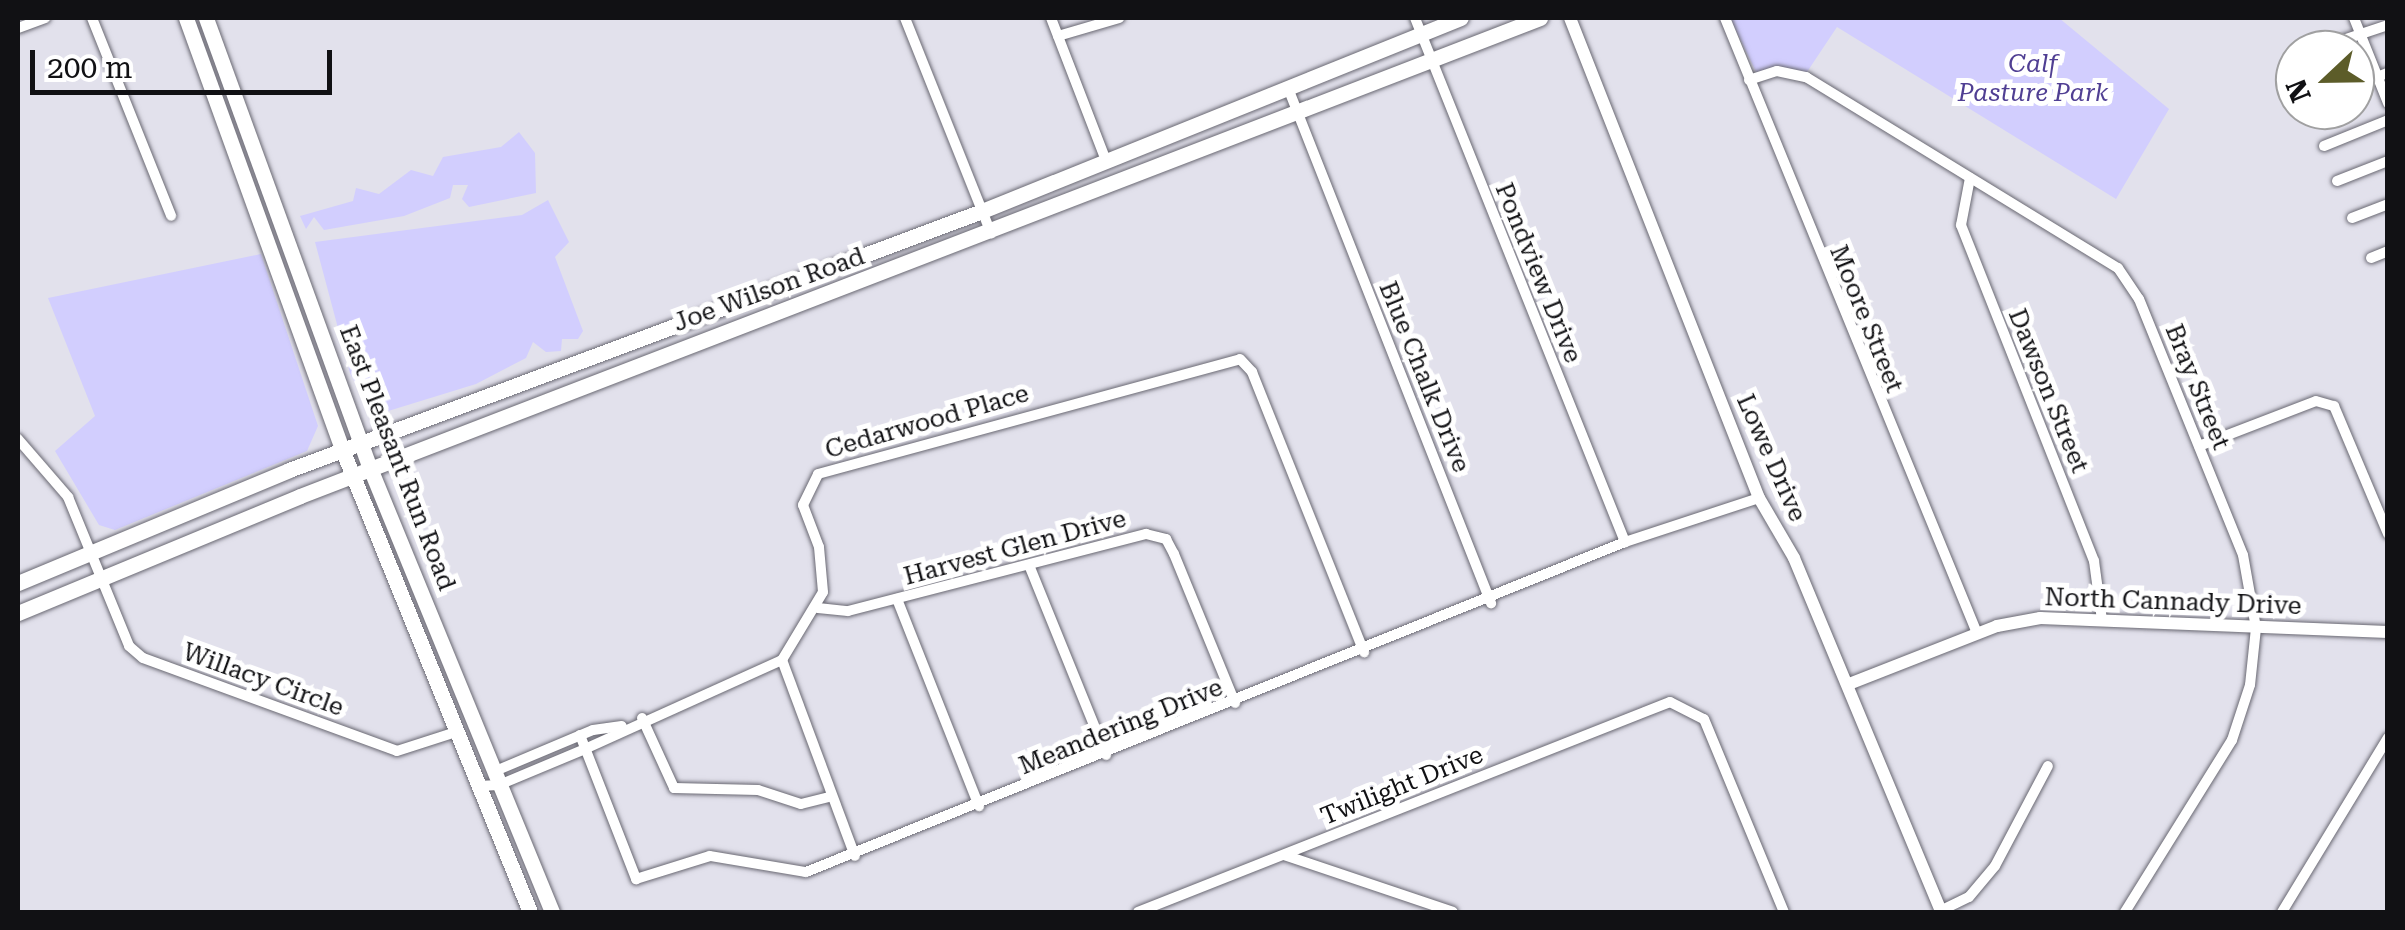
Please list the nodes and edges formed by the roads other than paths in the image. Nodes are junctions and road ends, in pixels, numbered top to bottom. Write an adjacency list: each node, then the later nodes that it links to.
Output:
1 (45, 18): 13 (street)
2 (92, 18): 29 (street)
3 (186, 18): 37 (main road, East Pleasant Run Road)
4 (206, 18): 35 (main road, East Pleasant Run Road)
5 (905, 18): 28 (street)
6 (1050, 18): 14 (street)
7 (1119, 18): 14 (street)
8 (1461, 18): 12 (main road, Joe Wilson Road)
9 (1540, 18): 15 (main road, Joe Wilson Road)
10 (1570, 18): 40 (street, Lowe Drive)
11 (1724, 18): 17 (street, Moore Street)
12 (1417, 26): 15 (street, Pondview Drive); 18 (main road, Joe Wilson Road)
13 (18, 28)
14 (1058, 36): 23 (street)
15 (1430, 59): 20 (main road, Joe Wilson Road); 42 (street, Pondview Drive)
16 (2382, 75): 19 (street)
17 (1749, 80): 25 (street, Bray Street); 54 (street, Moore Street)
18 (1288, 88): 20 (street, Blue Chalk Drive); 23 (main road, Joe Wilson Road)
19 (2388, 103)
20 (1298, 114): 31 (main road, Joe Wilson Road); 48 (street, Blue Chalk Drive)
21 (2388, 120): 22 (street)
22 (2324, 146)
23 (1105, 158): 28 (main road, Joe Wilson Road)
24 (2388, 162): 26 (street)
25 (1970, 178): 36 (street, Bray Street); 51 (street, Dawson Street)
26 (2337, 181)
27 (2388, 204): 30 (street)
28 (982, 211): 31 (street); 35 (main road, Joe Wilson Road)
29 (171, 216)
30 (2352, 218)
31 (991, 234): 38 (main road, Joe Wilson Road)
32 (2388, 251): 33 (street)
33 (2370, 258)
34 (18, 439): 43 (street, Willacy Circle)
35 (361, 442): 37 (main road, Joe Wilson Road); 38 (main road, East Pleasant Run Road)
36 (2199, 446): 41 (street); 52 (street, Bray Street)
37 (342, 450): 39 (main road, East Pleasant Run Road); 43 (main road, Joe Wilson Road)
38 (370, 468): 39 (main road, Joe Wilson Road); 67 (main road, East Pleasant Run Road)
39 (352, 475): 45 (main road, Joe Wilson Road); 61 (main road, East Pleasant Run Road)
40 (1759, 498): 42 (street, Meandering Drive); 57 (street, Lowe Drive)
41 (2388, 534)
42 (1626, 542): 48 (street, Meandering Drive)
43 (91, 552): 45 (street, Willacy Circle); 46 (main road, Joe Wilson Road)
44 (1028, 564): 47 (street, Harvest Glen Drive); 58 (street, Harvest Glen Drive); 65 (street)
45 (102, 577): 50 (main road, Joe Wilson Road); 61 (street, Willacy Circle)
46 (18, 583)
47 (897, 600): 49 (street, Harvest Glen Drive); 70 (street)
48 (1491, 602): 55 (street, Meandering Drive)
49 (818, 608): 55 (street, Cedarwood Place); 56 (street)
50 (18, 613)
51 (2102, 620): 52 (street, North Cannady Drive); 54 (street, North Cannady Drive)
52 (2256, 628): 53 (street, North Cannady Drive); 79 (street, Bray Street)
53 (2388, 632)
54 (1977, 633): 57 (street, North Cannady Drive)
55 (1364, 652): 58 (street, Meandering Drive)
56 (782, 660): 59 (street); 69 (street)
57 (1849, 684): 78 (street, Lowe Drive)
58 (1235, 703): 65 (street, Meandering Drive)
59 (642, 718): 60 (street); 69 (street)
60 (623, 726): 62 (street); 64 (street)
61 (456, 732): 68 (main road, East Pleasant Run Road)
62 (580, 736): 64 (street, Meandering Drive); 67 (street)
63 (2388, 738): 80 (street)
64 (585, 750): 67 (street); 72 (street, Meandering Drive)
65 (1106, 755): 70 (street, Meandering Drive)
66 (2048, 766): 78 (street)
67 (497, 778): 68 (street); 74 (main road, East Pleasant Run Road)
68 (478, 786): 73 (main road, East Pleasant Run Road)
69 (832, 796): 72 (street)
70 (979, 806): 72 (street, Meandering Drive)
71 (1284, 855): 75 (street, Twilight Drive); 76 (street); 77 (street, Twilight Drive)
72 (855, 856)
73 (530, 912)
74 (552, 912)
75 (1138, 912)
76 (1453, 912)
77 (1784, 912)
78 (1940, 912)
79 (2125, 912)
80 (2282, 912)

